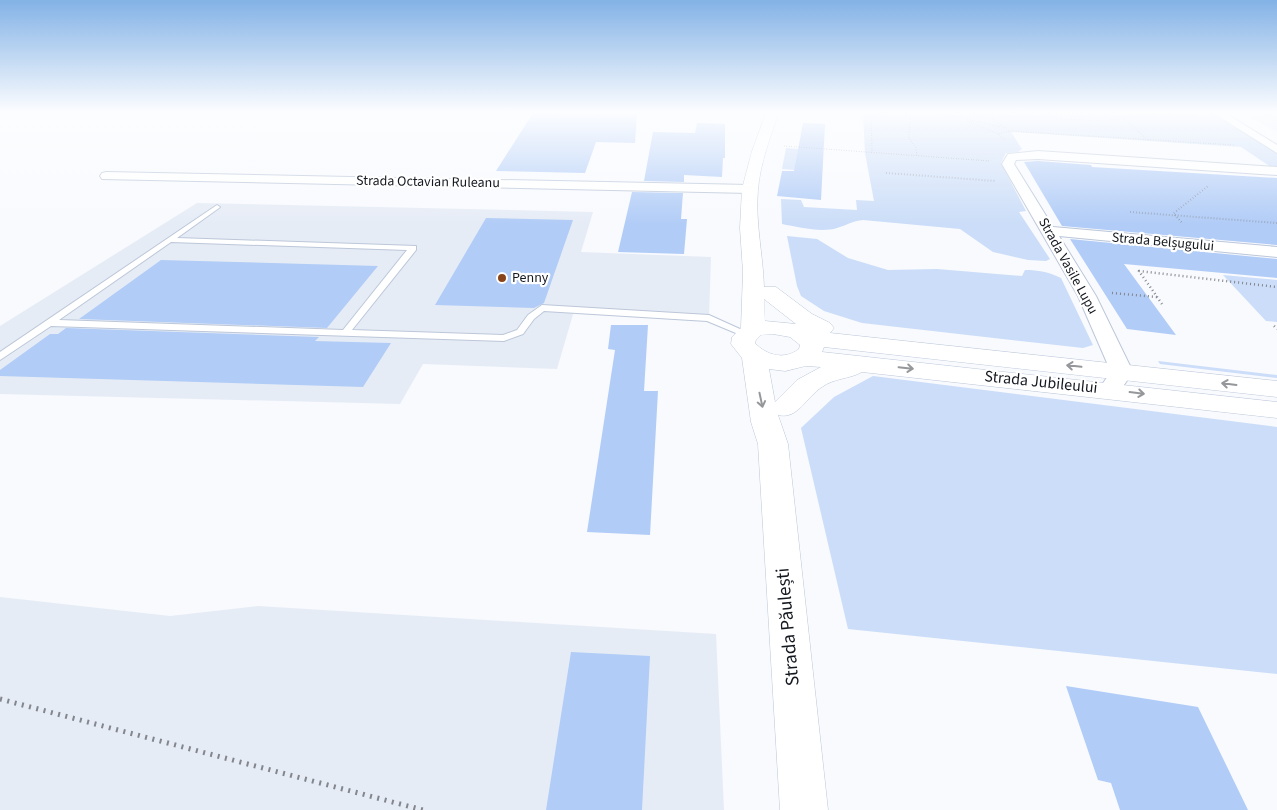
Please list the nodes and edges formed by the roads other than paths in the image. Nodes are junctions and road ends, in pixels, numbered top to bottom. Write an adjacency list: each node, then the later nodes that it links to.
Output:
1 (760, 149): 4 (main road, Strada Păulești)
2 (1277, 171): 6 (street, Strada Vasile Lupu)
3 (106, 176): 4 (street, Strada Octavian Ruleanu)
4 (750, 189): 9 (main road, Strada Păulești)
5 (218, 207): 7 (lane)
6 (1049, 232): 8 (street, Strada Belșugului); 17 (street, Strada Vasile Lupu)
7 (171, 240): 11 (lane); 12 (lane)
8 (1277, 252)
9 (753, 272): 10 (main road); 13 (main road, Strada Păulești)
10 (768, 292): 14 (main road); 15 (main road)
11 (50, 323): 12 (lane); 16 (lane)
12 (345, 333): 13 (lane)
13 (751, 340): 14 (main road); 14 (main road); 21 (main road, Strada Păulești, one-way to 21)
14 (803, 347): 15 (main road, Strada Jubileului); 19 (main road, Strada Păulești)
15 (872, 354): 17 (main road, Strada Jubileului); 19 (main road)
16 (0, 357)
17 (1115, 381): 18 (main road, Strada Jubileului, one-way to 17); 20 (main road, Strada Jubileului, one-way to 20)
18 (1277, 389)
19 (785, 408): 21 (main road, Strada Păulești)
20 (1277, 410)
21 (773, 444): 22 (main road, Strada Păulești)
22 (804, 810)

